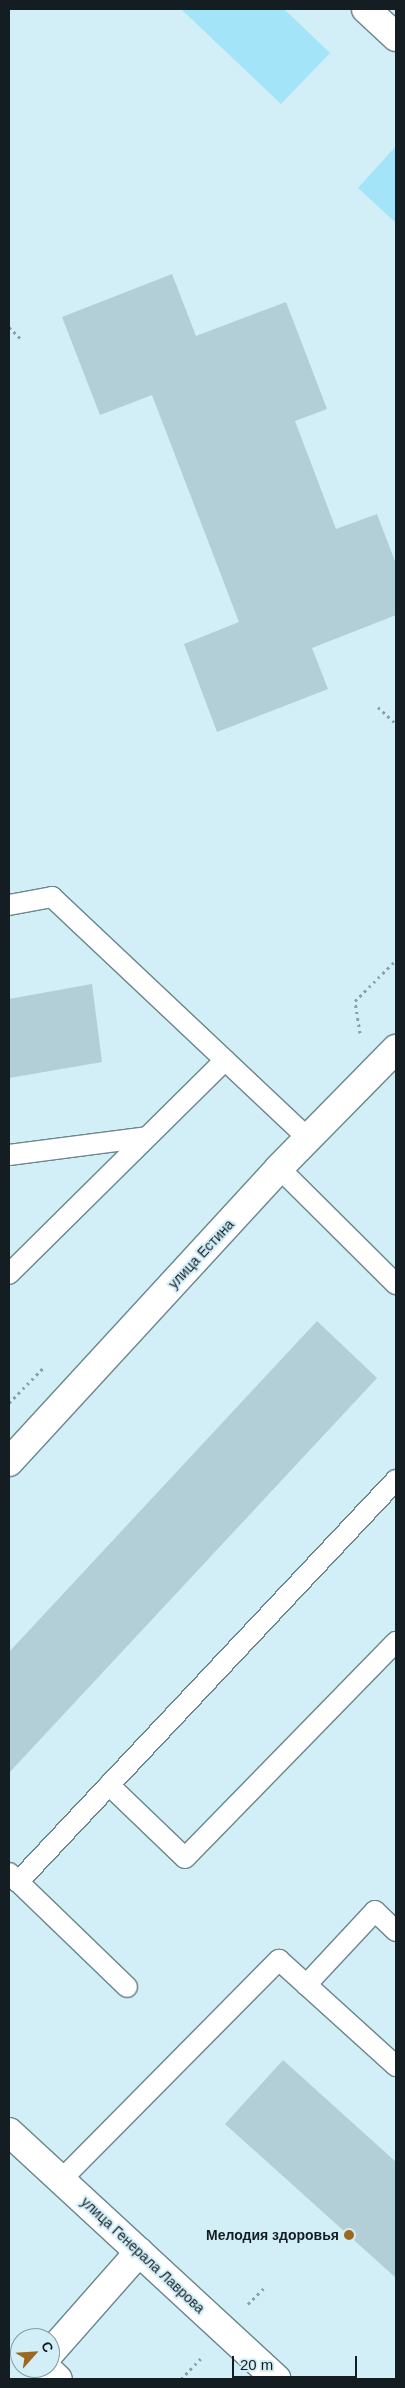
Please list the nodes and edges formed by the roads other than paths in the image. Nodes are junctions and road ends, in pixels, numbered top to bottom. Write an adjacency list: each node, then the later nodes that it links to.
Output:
1 (366, 9): 2 (street)
2 (396, 37)
3 (9, 906): 5 (lane)
4 (396, 1049): 7 (street, улица Естина)
5 (225, 1060): 6 (lane); 7 (lane)
6 (147, 1137): 8 (lane); 10 (lane)
7 (308, 1138): 9 (street, улица Естина)
8 (9, 1155)
9 (279, 1168): 11 (lane); 12 (street, улица Естина)
10 (9, 1274)
11 (396, 1284)
12 (9, 1462)
13 (396, 1480): 15 (lane)
14 (396, 1642): 15 (lane)
15 (109, 1785): 16 (lane)
16 (13, 1878): 19 (lane)
17 (396, 1931): 18 (lane)
18 (306, 1985): 20 (lane); 22 (lane)
19 (127, 1987)
20 (396, 2066)
21 (9, 2132): 22 (street, улица Генерала Лаврова)
22 (61, 2180): 23 (street, улица Генерала Лаврова)
23 (139, 2252): 24 (street); 25 (street, улица Генерала Лаврова)
24 (60, 2342)
25 (277, 2379)

